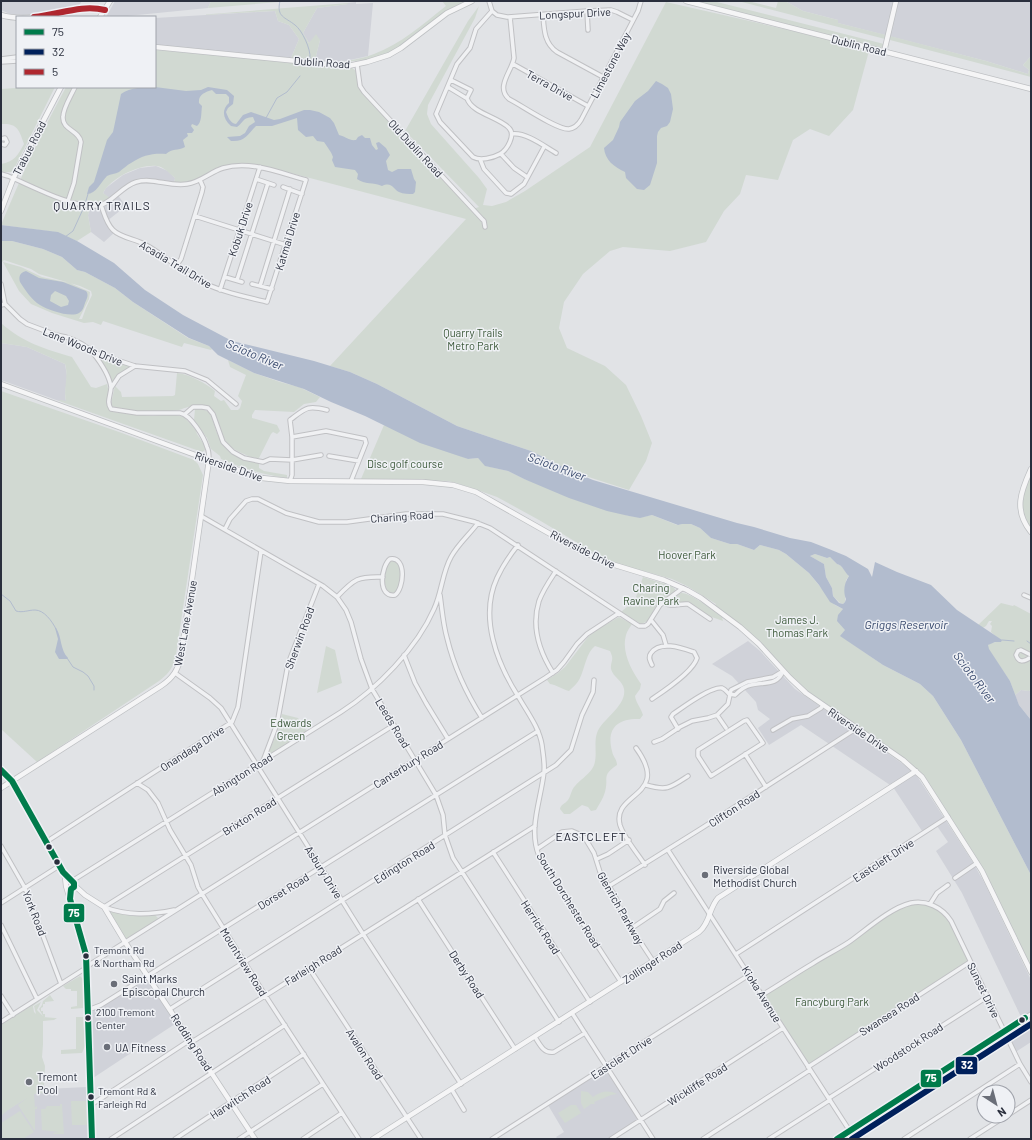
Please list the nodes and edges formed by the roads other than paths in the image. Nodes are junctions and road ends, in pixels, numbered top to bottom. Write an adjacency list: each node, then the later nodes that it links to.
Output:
1 (110, 1): 7 (main road)
2 (472, 1): 24 (main road, Dublin Road)
3 (489, 1): 8 (street)
4 (641, 1): 16 (street, Limestone Way)
5 (686, 1): 19 (main road, Dublin Road)
6 (896, 1): 19 (main road)
7 (105, 10): 12 (main road); 13 (main road)
8 (492, 11): 15 (street, Longspur Drive); 27 (street)
9 (587, 11): 10 (street, Longspur Drive); 16 (street, Longspur Drive); 17 (street)
10 (543, 14): 15 (street, Longspur Drive); 26 (street)
11 (1, 15): 14 (main road)
12 (30, 16)
13 (101, 16)
14 (16, 17)
15 (510, 17): 25 (street)
16 (633, 20): 26 (street, Limestone Way)
17 (588, 30)
18 (156, 47): 24 (main road, Dublin Road)
19 (884, 52): 31 (main road, Dublin Road)
20 (16, 57): 21 (street)
21 (1, 59)
22 (16, 61): 23 (street)
23 (1, 62)
24 (357, 64): 56 (street, Old Dublin Road)
25 (513, 64): 33 (street, Terra Drive); 33 (street, Limestone Way)
26 (603, 77): 33 (street, Limestone Way)
27 (451, 80): 28 (street); 32 (street)
28 (448, 87): 32 (street); 40 (street)
29 (60, 88): 44 (main road, Trabue Road)
30 (75, 88): 52 (street)
31 (1031, 89)
32 (467, 98): 34 (street)
33 (588, 106)
34 (512, 134): 37 (street); 39 (street)
35 (1, 139): 36 (street)
36 (1, 144)
37 (544, 147): 38 (street); 43 (street)
38 (556, 153)
39 (501, 154): 40 (street); 43 (street)
40 (480, 159): 43 (street)
41 (260, 167): 45 (street, Kobuk Drive); 46 (street); 51 (street, Katmai Drive)
42 (1, 174): 44 (street)
43 (527, 177)
44 (14, 178): 52 (street); 54 (main road, Trabue Road)
45 (256, 179): 47 (street); 57 (street, Kobuk Drive)
46 (200, 180): 53 (street); 55 (street)
47 (268, 183): 48 (street); 58 (street)
48 (274, 185)
49 (283, 187): 50 (street)
50 (290, 190): 51 (street); 59 (street)
51 (302, 194): 60 (street, Katmai Drive)
52 (68, 201): 53 (street)
53 (101, 205): 61 (street, Acadia Trail Drive)
54 (1, 211)
55 (195, 216): 57 (street); 61 (street)
56 (485, 226)
57 (240, 230): 58 (street); 62 (street, Kobuk Drive)
58 (251, 234): 59 (street); 63 (street)
59 (274, 241): 60 (street); 67 (street)
60 (286, 245): 68 (street, Katmai Drive)
61 (176, 266): 69 (street, Acadia Trail Drive)
62 (225, 277): 63 (street); 69 (street, Kobuk Drive)
63 (237, 280): 64 (street)
64 (242, 282)
65 (1, 284): 71 (street)
66 (252, 284): 67 (street)
67 (260, 286): 68 (street)
68 (272, 289): 70 (street, Katmai Drive)
69 (220, 290): 70 (street, Acadia Trail Drive)
70 (267, 302)
71 (3, 304): 72 (street, Lane Woods Drive)
72 (93, 352): 73 (street, Lane Woods Drive); 75 (street)
73 (135, 366): 75 (street); 76 (street, Lane Woods Drive)
74 (1, 384): 82 (main road, Riverside Drive)
75 (111, 388): 78 (street)
76 (236, 404)
77 (327, 410): 79 (street)
78 (185, 414): 82 (street); 83 (street)
79 (292, 437): 83 (street); 84 (street)
80 (321, 455): 83 (street)
81 (329, 456): 84 (street)
82 (209, 460): 86 (main road, Riverside Drive); 88 (main road, West Lane Avenue)
83 (292, 460): 86 (street)
84 (359, 462): 87 (street)
85 (1031, 469): 91 (main road)
86 (290, 481): 87 (main road, Riverside Drive)
87 (352, 481): 97 (main road, Riverside Drive)
88 (202, 516): 90 (street, Leeds Road); 110 (main road, West Lane Avenue)
89 (478, 523): 90 (street, Charing Road); 92 (street, Charing Road); 98 (street, Abington Road)
90 (225, 529): 93 (street, Leeds Road)
91 (1031, 532)
92 (518, 545): 94 (street, Charing Road); 115 (street, South Dorchester Road)
93 (261, 551): 96 (street, Leeds Road); 120 (street, Onandaga Drive)
94 (556, 571): 103 (street, Charing Road); 111 (street)
95 (383, 577): 95 (street); 100 (street)
96 (319, 584): 100 (street, Leeds Road); 132 (street, Sherwin Road)
97 (683, 588): 102 (street); 109 (main road, Riverside Drive)
98 (440, 594): 107 (street, Abington Road); 119 (street)
99 (1024, 595): 101 (street)
100 (337, 597): 113 (street, Leeds Road)
101 (1031, 598)
102 (663, 602): 104 (street); 105 (street)
103 (619, 613): 105 (street); 111 (street, Canterbury Road)
104 (710, 619)
105 (651, 620): 106 (street)
106 (666, 645): 108 (street); 116 (street)
107 (404, 655): 113 (street, Abington Road); 127 (street)
108 (652, 664)
109 (783, 671): 114 (street); 117 (main road, Riverside Drive)
110 (175, 673): 120 (street, Asbury Drive); 138 (main road, West Lane Avenue)
111 (553, 673): 115 (street, Canterbury Road)
112 (594, 680): 136 (street, Edington Road)
113 (372, 688): 121 (street, Leeds Road); 132 (street, Abington Road)
114 (729, 694): 118 (street); 122 (street)
115 (518, 696): 119 (street, Canterbury Road); 126 (street, South Dorchester Road)
116 (652, 699)
117 (823, 705): 124 (main road, Riverside Drive); 125 (street)
118 (717, 715): 122 (street); 123 (street)
119 (482, 718): 127 (street, Canterbury Road)
120 (231, 723): 133 (street, Asbury Drive); 139 (street, Onandaga Drive)
121 (394, 725): 131 (street, Leeds Road); 144 (street, Brixton Road)
122 (678, 728): 128 (street)
123 (726, 728)
124 (857, 728): 135 (main road, Riverside Drive); 141 (street, Clifton Road)
125 (773, 730)
126 (538, 731): 136 (street, South Dorchester Road); 143 (street, Dorset Road)
127 (448, 739): 131 (street, Canterbury Road)
128 (654, 742)
129 (636, 748): 140 (street)
130 (745, 754): 130 (street); 141 (street)
131 (415, 760): 143 (street, Leeds Road); 148 (street, Canterbury Road)
132 (263, 761): 133 (street, Abington Road)
133 (257, 765): 144 (street, Asbury Drive); 146 (street, Abington Road)
134 (1, 770): 138 (street)
135 (916, 771): 145 (main road, Riverside Drive); 176 (main road, Zollinger Road)
136 (544, 773): 147 (street, South Dorchester Road); 149 (street, Edington Road)
137 (688, 776): 140 (street)
138 (12, 781): 142 (main road, West Lane Avenue); 151 (main road, Redding Road)
139 (137, 783): 146 (street, Mountview Road); 151 (street, Onandaga Drive)
140 (646, 785): 150 (street)
141 (766, 787): 154 (street, Clifton Road)
142 (1, 788)
143 (436, 795): 149 (street, Leeds Road); 161 (street, Dorset Road)
144 (278, 798): 148 (street, Asbury Drive); 156 (street, Brixton Road)
145 (948, 817): 158 (main road, Riverside Drive); 182 (street, Eastcleft Drive)
146 (166, 822): 156 (street, Mountview Road); 164 (street, Abington Road)
147 (535, 826): 153 (street, South Dorchester Road); 155 (street, Farleigh Road)
148 (299, 832): 161 (street, Asbury Drive); 169 (street, Canterbury Road)
149 (445, 835): 162 (street, Leeds Road); 171 (street, Edington Road)
150 (629, 840): 157 (street); 159 (street)
151 (46, 842): 160 (main road, Redding Road)
152 (1, 846): 167 (street, York Road)
153 (536, 849): 157 (street, Glenrich Parkway); 191 (street, South Dorchester Road)
154 (668, 850): 159 (street, Clifton Road); 176 (street, Kioka Avenue)
155 (493, 852): 162 (street, Farleigh Road); 198 (street, Herrick Road)
156 (186, 856): 169 (street, Mountview Road); 174 (street, Brixton Road)
157 (597, 859): 166 (street, Glenrich Parkway)
158 (977, 863): 163 (street); 188 (main road, Riverside Drive)
159 (645, 865): 166 (street, Clifton Road)
160 (59, 866): 164 (main road, Redding Road); 167 (street)
161 (321, 867): 171 (street, Asbury Drive); 178 (street, Dorset Road)
162 (461, 872): 170 (street, Farleigh Road); 205 (street, Leeds Road)
163 (955, 878)
164 (71, 885): 174 (main road, Redding Road); 186 (main road)
165 (948, 885): 173 (street)
166 (609, 886): 179 (street, Glenrich Parkway)
167 (25, 888): 172 (street); 192 (street, York Road)
168 (674, 893): 179 (street)
169 (202, 894): 175 (street, Canterbury Road); 178 (street, Mountview Road)
170 (418, 899): 180 (street, Farleigh Road); 212 (street, Derby Road)
171 (342, 900): 180 (street, Asbury Drive); 184 (street, Edington Road)
172 (1, 903)
173 (930, 904): 185 (street, Sunset Drive); 194 (street)
174 (104, 907): 175 (street, Canterbury Road); 181 (main road, Redding Road)
175 (177, 910): 181 (street)
176 (710, 914): 182 (street, Kioka Avenue); 183 (main road, Zollinger Road)
177 (1, 925): 197 (street)
178 (223, 928): 184 (street, Mountview Road); 190 (street, Dorset Road)
179 (632, 928): 183 (street, Glenrich Parkway)
180 (363, 934): 187 (street, Farleigh Road); 220 (street, Asbury Drive)
181 (126, 942): 186 (street); 190 (main road, Redding Road)
182 (736, 954): 189 (street, Kioka Avenue)
183 (653, 961): 191 (main road, Zollinger Road)
184 (244, 962): 193 (street, Mountview Road); 199 (street, Edington Road)
185 (970, 962): 196 (street, Sunset Drive); 216 (street, Swansea Road)
186 (86, 968): 192 (street); 200 (main road)
187 (309, 968): 193 (street, Farleigh Road); 229 (street, Avalon Road)
188 (1031, 972)
189 (749, 975): 194 (street, Kioka Avenue); 215 (street, Eastcleft Drive)
190 (148, 976): 199 (main road, Redding Road); 200 (street, Dorset Road)
191 (621, 982): 198 (main road, Zollinger Road)
192 (61, 984): 197 (street)
193 (265, 995): 206 (street, Mountview Road); 211 (street, Farleigh Road)
194 (762, 995): 207 (street, Kioka Avenue)
195 (1, 996): 202 (street)
196 (987, 997): 208 (street, Sunset Drive); 222 (street, Woodstock Road)
197 (37, 999): 202 (street)
198 (590, 1002): 201 (main road, Zollinger Road)
199 (170, 1009): 211 (main road, Redding Road)
200 (88, 1010): 225 (main road)
201 (572, 1013): 205 (main road, Zollinger Road); 209 (street)
202 (12, 1014): 204 (street)
203 (1031, 1014): 208 (street)
204 (1, 1022)
205 (559, 1022): 210 (main road, Zollinger Road)
206 (285, 1025): 213 (street, Mountview Road); 217 (street)
207 (783, 1028): 216 (street, Kioka Avenue); 230 (street, Wickliffe Road)
208 (1004, 1032): 214 (street, Sunset Drive); 232 (street)
209 (585, 1033): 210 (street); 215 (street)
210 (535, 1037): 212 (main road, Zollinger Road)
211 (191, 1041): 217 (main road, Redding Road); 225 (street, Farleigh Road)
212 (516, 1050): 220 (main road, Zollinger Road)
213 (304, 1054): 219 (street, Mountview Road); 224 (street, Harwitch Road)
214 (1020, 1064): 218 (street, Sunset Drive); 250 (street)
215 (606, 1066): 230 (street); 244 (street, Eastcleft Drive)
216 (809, 1068): 222 (street, Kioka Avenue); 234 (street, Swansea Road)
217 (212, 1073): 224 (main road, Redding Road); 236 (street)
218 (1031, 1082)
219 (323, 1084): 228 (street, Mountview Road); 233 (street)
220 (461, 1084): 221 (main road, Zollinger Road)
221 (452, 1090): 227 (street); 229 (main road, Zollinger Road)
222 (829, 1099): 232 (street, Kioka Avenue); 247 (street, Woodstock Road)
223 (1031, 1100): 226 (street)
224 (231, 1102): 233 (main road, Redding Road); 237 (street, Harwitch Road)
225 (91, 1105): 235 (main road)
226 (1016, 1109)
227 (464, 1110)
228 (342, 1113): 240 (street); 241 (street, Mountview Road)
229 (407, 1118): 242 (main road, Zollinger Road); 243 (street, Avalon Road)
230 (641, 1120): 245 (street, Wickliffe Road); 246 (street)
231 (993, 1124): 251 (street)
232 (850, 1131): 248 (street); 249 (street, Kioka Avenue)
233 (250, 1132): 238 (street); 239 (main road, Redding Road)
234 (705, 1138)
235 (92, 1139)
236 (111, 1139)
237 (175, 1139)
238 (239, 1139)
239 (255, 1139)
240 (303, 1139)
241 (359, 1139)
242 (373, 1139)
243 (421, 1139)
244 (492, 1139)
245 (611, 1139)
246 (653, 1139)
247 (769, 1139)
248 (837, 1139)
249 (855, 1139)
250 (904, 1139)
251 (970, 1139)

